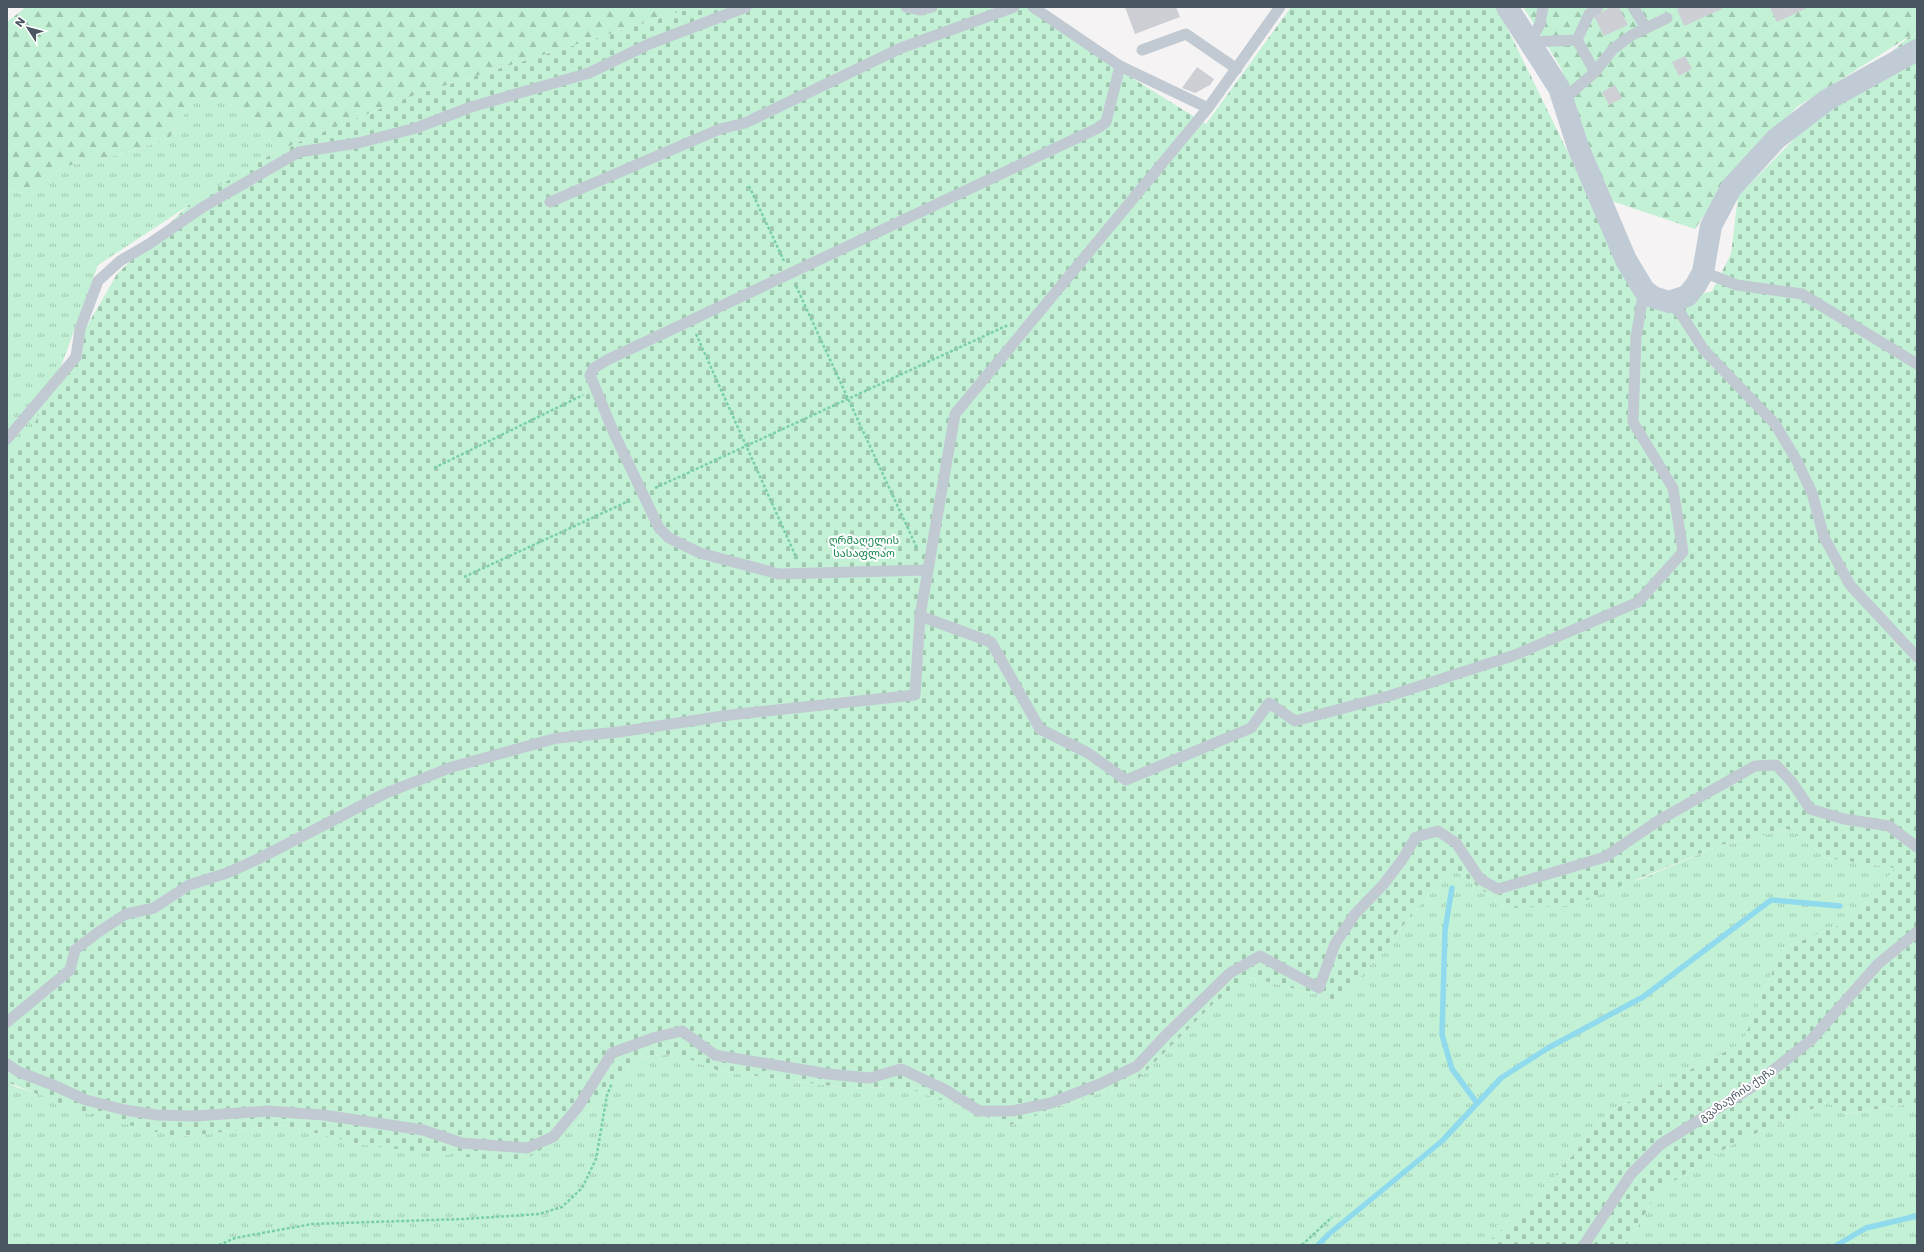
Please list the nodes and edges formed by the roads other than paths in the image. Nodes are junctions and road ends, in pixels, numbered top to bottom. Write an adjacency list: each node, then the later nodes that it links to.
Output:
1 (746, 7): 27 (lane)
2 (906, 7): 3 (lane)
3 (932, 7)
4 (1014, 7): 22 (lane)
5 (1033, 7): 17 (lane)
6 (1280, 7): 18 (lane)
7 (1507, 7): 14 (street)
8 (1543, 7): 14 (lane)
9 (1598, 7): 13 (lane)
10 (1633, 7): 12 (lane)
11 (1667, 18): 12 (lane)
12 (1646, 28): 19 (lane)
13 (1577, 40): 14 (lane); 19 (lane)
14 (1530, 42): 20 (street)
15 (1142, 50): 18 (lane)
16 (1917, 50): 23 (street)
17 (1120, 66): 21 (lane); 28 (lane)
18 (1237, 69): 21 (lane)
19 (1595, 72): 20 (lane)
20 (1563, 100): 24 (street)
21 (1208, 108): 28 (lane)
22 (550, 202)
23 (1703, 272): 25 (street); 26 (lane)
24 (1644, 290): 25 (street); 29 (lane)
25 (1669, 302): 30 (lane)
26 (1917, 364)
27 (7, 438)
28 (927, 570): 29 (lane)
29 (920, 616): 33 (lane)
30 (1917, 657)
31 (1917, 847): 34 (lane)
32 (1917, 932): 35 (lane, გვაზაურის ქუჩა)
33 (7, 1022)
34 (7, 1064)
35 (1584, 1245)

